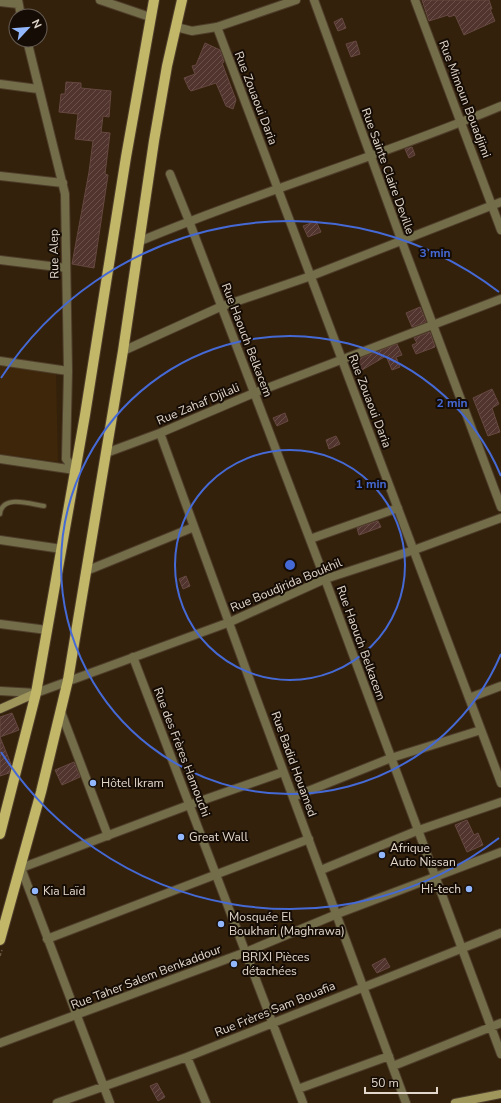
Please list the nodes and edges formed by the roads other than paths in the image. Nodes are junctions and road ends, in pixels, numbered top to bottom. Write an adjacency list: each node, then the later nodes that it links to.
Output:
1 (100, 0): 9 (street)
2 (154, 0): 9 (main road)
3 (182, 0): 10 (main road)
4 (296, 0): 11 (street)
5 (314, 0): 17 (street, Rue Sainte Claire Deville)
6 (415, 0): 16 (street, Rue Mimoun Bouadjimi)
7 (0, 2): 8 (street)
8 (18, 2)
9 (150, 17): 42 (main road)
10 (176, 27): 11 (street); 26 (main road)
11 (217, 27): 21 (street, Rue Zouaoui Daria)
12 (29, 48): 14 (street, Rue Alep)
13 (0, 84): 14 (street)
14 (38, 89): 20 (street, Rue Alep)
15 (501, 106): 16 (street)
16 (461, 123): 17 (street); 23 (street, Rue Mimoun Bouadjimi)
17 (370, 156): 21 (street); 27 (street, Rue Sainte Claire Deville)
18 (170, 174): 24 (street, Rue Haouch Belkacem)
19 (0, 176): 20 (street)
20 (63, 183): 29 (street, Rue Alep)
21 (278, 190): 24 (street); 30 (street, Rue Zouaoui Daria)
22 (501, 202): 23 (street)
23 (492, 206): 25 (street, Rue Mimoun Bouadjimi); 27 (street)
24 (189, 221): 26 (street); 32 (street, Rue Haouch Belkacem)
25 (501, 230)
26 (138, 242): 34 (main road)
27 (402, 242): 30 (street); 33 (street, Rue Sainte Claire Deville)
28 (0, 260): 29 (street)
29 (66, 268): 37 (street, Rue Alep)
30 (311, 276): 32 (street); 36 (street, Rue Zouaoui Daria)
31 (501, 299): 33 (street, Rue Zahaf Djilali)
32 (220, 306): 34 (street); 38 (street, Rue Haouch Belkacem)
33 (433, 326): 36 (street, Rue Zahaf Djilali); 44 (street, Rue Sainte Claire Deville)
34 (123, 350): 40 (main road)
35 (0, 361): 37 (street)
36 (342, 361): 38 (street, Rue Zahaf Djilali); 45 (street, Rue Zouaoui Daria)
37 (68, 371): 42 (street, Rue Alep)
38 (254, 393): 39 (street, Rue Zahaf Djilali); 49 (street, Rue Haouch Belkacem)
39 (160, 433): 40 (street, Rue Zahaf Djilali); 48 (street, Rue Badid Houamed)
40 (106, 453): 53 (main road)
41 (0, 459): 42 (street)
42 (75, 470): 51 (main road)
43 (44, 506): 46 (lane)
44 (501, 507)
45 (398, 508): 49 (street); 52 (street, Rue Zouaoui Daria)
46 (0, 514)
47 (501, 518): 52 (street, Rue Boudjrida Boukhil)
48 (194, 527): 53 (street); 55 (street, Rue Badid Houamed)
49 (310, 539): 54 (street, Rue Haouch Belkacem)
50 (0, 540): 51 (street)
51 (62, 549): 57 (main road)
52 (414, 550): 54 (street, Rue Boudjrida Boukhil); 63 (street, Rue Zouaoui Daria)
53 (86, 571): 59 (main road)
54 (325, 579): 55 (street, Rue Boudjrida Boukhil); 67 (street, Rue Haouch Belkacem)
55 (230, 622): 58 (street, Rue Boudjrida Boukhil); 69 (street, Rue Badid Houamed)
56 (0, 624): 57 (street)
57 (47, 630): 62 (main road)
58 (133, 657): 59 (street, Rue Boudjrida Boukhil); 73 (street, Rue des Frères Hamouchi)
59 (68, 680): 62 (street, Rue Boudjrida Boukhil); 65 (main road)
60 (501, 686): 63 (street)
61 (0, 691): 62 (street)
62 (36, 693): 64 (main road); 75 (main road)
63 (469, 698): 66 (street, Rue Zouaoui Daria)
64 (0, 709)
65 (61, 712): 76 (street); 79 (main road)
66 (481, 730): 67 (street); 68 (street, Rue Zouaoui Daria)
67 (391, 758): 71 (street); 74 (street, Rue Haouch Belkacem)
68 (498, 769): 70 (street, Rue Zouaoui Daria)
69 (283, 772): 71 (street, Rue Badid Houamed); 73 (street)
70 (501, 783)
71 (293, 798): 77 (street, Rue Badid Houamed)
72 (501, 802): 74 (street)
73 (189, 805): 76 (street); 81 (street, Rue des Frères Hamouchi)
74 (419, 830): 80 (street); 82 (street, Rue Haouch Belkacem)
75 (0, 832)
76 (108, 836): 79 (street)
77 (309, 839): 80 (street, Rue Badid Houamed); 81 (street)
78 (501, 852): 82 (street, Rue Taher Salem Benkaddour)
79 (21, 868): 85 (street); 86 (main road)
80 (321, 870): 83 (street, Rue Badid Houamed)
81 (217, 874): 85 (street); 88 (street, Rue des Frères Hamouchi)
82 (436, 876): 83 (street, Rue Taher Salem Benkaddour); 87 (street, Rue Haouch Belkacem)
83 (337, 914): 88 (street, Rue Taher Salem Benkaddour); 89 (street, Rue Badid Houamed)
84 (501, 933): 87 (street, Rue Frères Sam Bouafia)
85 (47, 939): 90 (street)
86 (0, 940)
87 (462, 947): 89 (street, Rue Frères Sam Bouafia); 93 (street, Rue Haouch Belkacem)
88 (246, 952): 90 (street, Rue Taher Salem Benkaddour); 91 (street, Rue des Frères Hamouchi)
89 (364, 986): 91 (street, Rue Frères Sam Bouafia); 97 (street, Rue Badid Houamed)
90 (77, 1016): 94 (street, Rue Taher Salem Benkaddour); 99 (street)
91 (272, 1023): 96 (street, Rue Frères Sam Bouafia); 100 (street, Rue des Frères Hamouchi)
92 (501, 1023): 93 (street)
93 (491, 1027): 95 (street, Rue Haouch Belkacem); 98 (street)
94 (0, 1043)
95 (501, 1054)
96 (187, 1056): 99 (street, Rue Frères Sam Bouafia); 104 (street)
97 (389, 1056): 98 (street, Rue Badid Houamed); 100 (street)
98 (393, 1066): 106 (street, Rue Badid Houamed)
99 (104, 1085): 102 (street, Rue Frères Sam Bouafia); 103 (street)
100 (298, 1089): 105 (street, Rue des Frères Hamouchi)
101 (501, 1094): 107 (main road)
102 (57, 1103)
103 (110, 1103)
104 (206, 1103)
105 (303, 1103)
106 (406, 1103)
107 (455, 1103)

